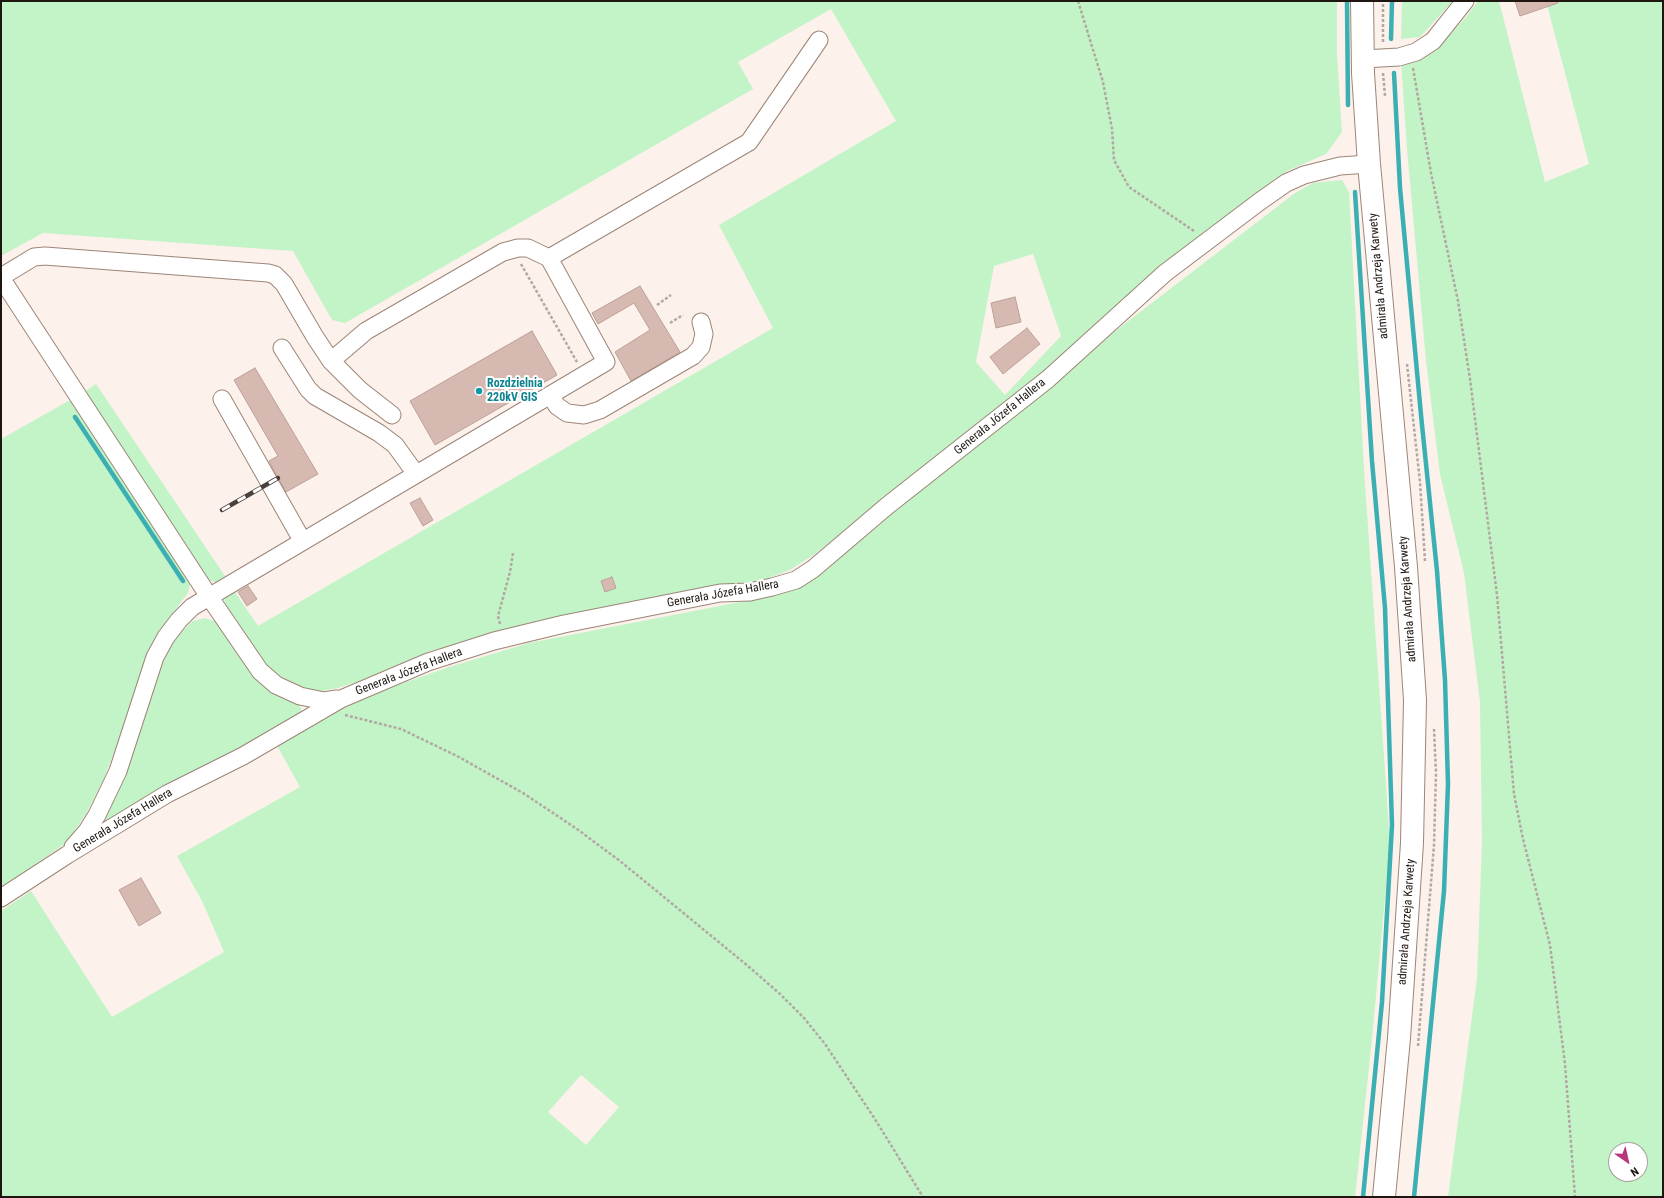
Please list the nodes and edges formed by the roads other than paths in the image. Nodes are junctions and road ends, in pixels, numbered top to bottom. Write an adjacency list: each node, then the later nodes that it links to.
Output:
1 (1362, 1): 4 (main road, admirała Andrzeja Karwety)
2 (1465, 1): 4 (street)
3 (819, 40): 6 (street)
4 (1363, 59): 5 (main road, admirała Andrzeja Karwety)
5 (1369, 164): 17 (street, Generała Józefa Hallera); 20 (main road, admirała Andrzeja Karwety)
6 (549, 258): 10 (street); 11 (street)
7 (1, 278): 10 (street); 16 (street)
8 (701, 322): 11 (street)
9 (282, 348): 14 (street)
10 (331, 360): 13 (street)
11 (550, 395): 14 (street)
12 (222, 399): 15 (street)
13 (392, 414)
14 (416, 474): 15 (street)
15 (302, 540): 16 (street)
16 (208, 596): 17 (street); 18 (street)
17 (341, 699): 18 (street, Generała Józefa Hallera)
18 (67, 855): 19 (street, Generała Józefa Hallera)
19 (1, 898)
20 (1384, 1197)

